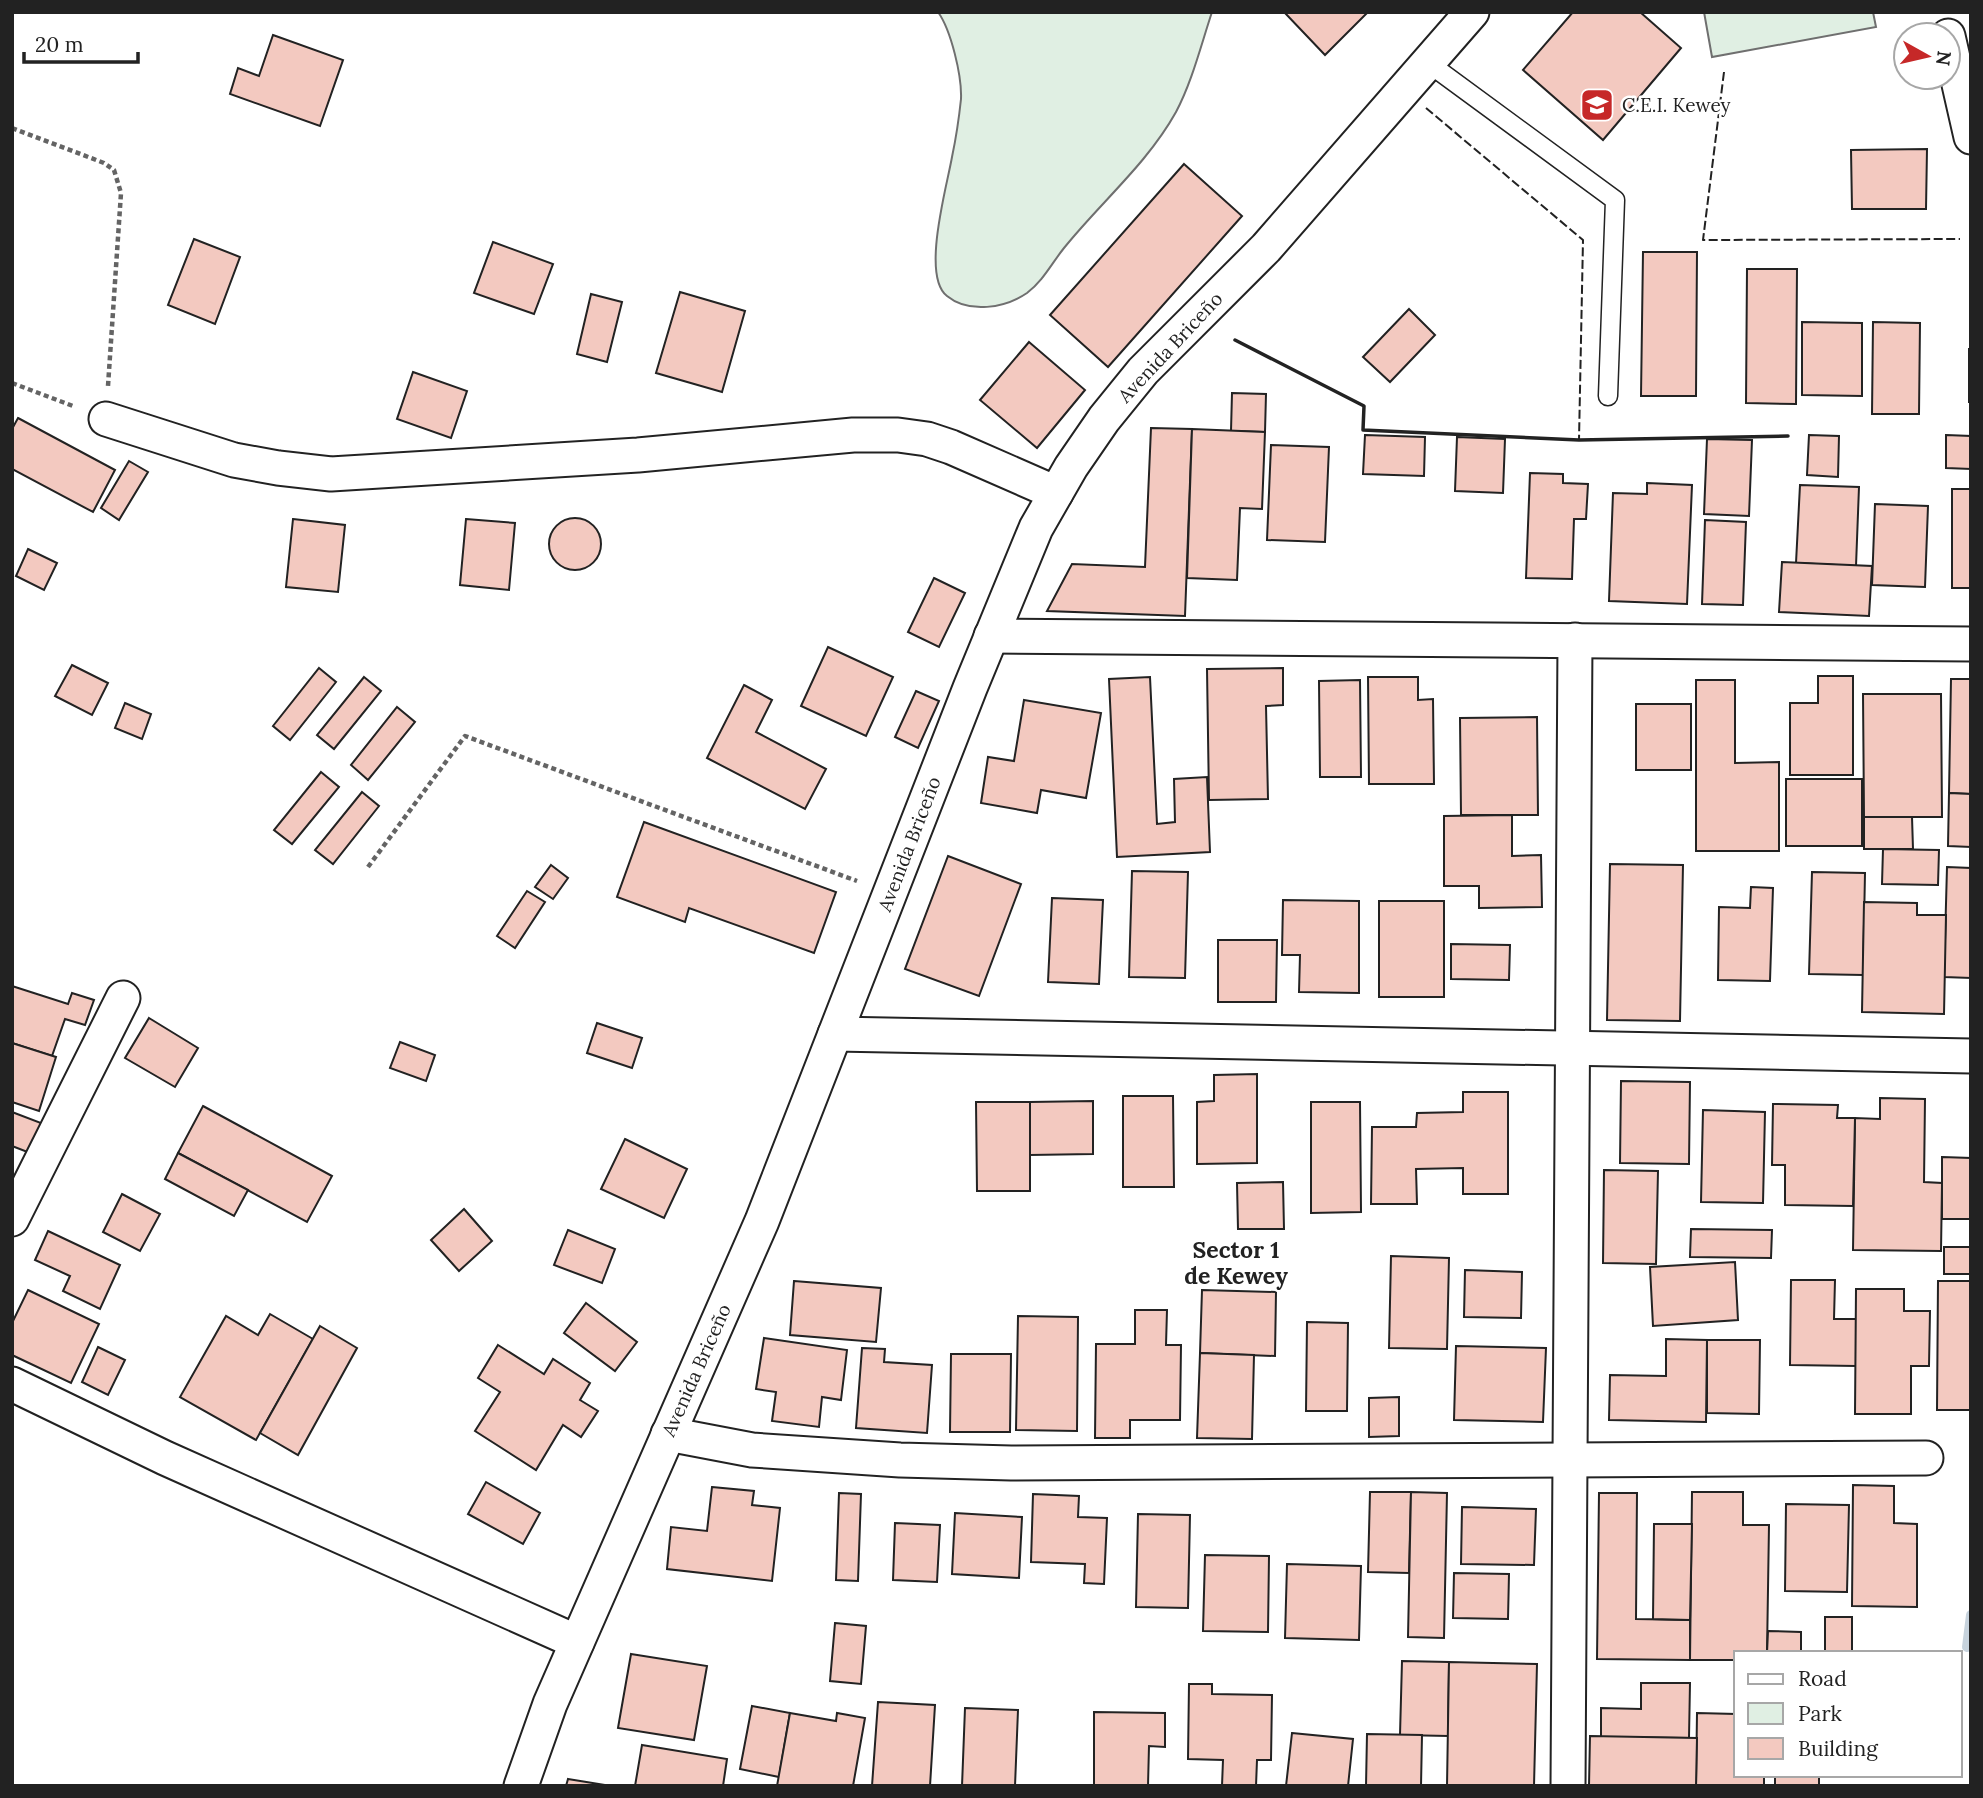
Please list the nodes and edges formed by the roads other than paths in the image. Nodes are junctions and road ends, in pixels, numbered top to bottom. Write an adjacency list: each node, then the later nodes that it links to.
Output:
1 (1472, 12): 2 (street, Avenida Briceño)
2 (1427, 62): 6 (lane); 8 (street, Avenida Briceño)
3 (1962, 83): 4 (street)
4 (1967, 100): 5 (street)
5 (1971, 137)
6 (1608, 396)
7 (106, 419): 8 (street)
8 (1056, 493): 9 (street, Avenida Briceño)
9 (991, 636): 10 (street); 13 (street, Avenida Briceño)
10 (1575, 640): 11 (street); 14 (street)
11 (1971, 644)
12 (123, 998): 16 (street)
13 (835, 1034): 14 (street); 18 (street, Avenida Briceño)
14 (1571, 1048): 15 (street); 20 (street)
15 (1971, 1056)
16 (12, 1219)
17 (12, 1384): 21 (street)
18 (668, 1434): 20 (street); 21 (street, Avenida Briceño)
19 (1926, 1458): 20 (street)
20 (1569, 1460): 23 (street)
21 (577, 1642): 22 (street, Avenida Briceño)
22 (521, 1786)
23 (1568, 1786)

